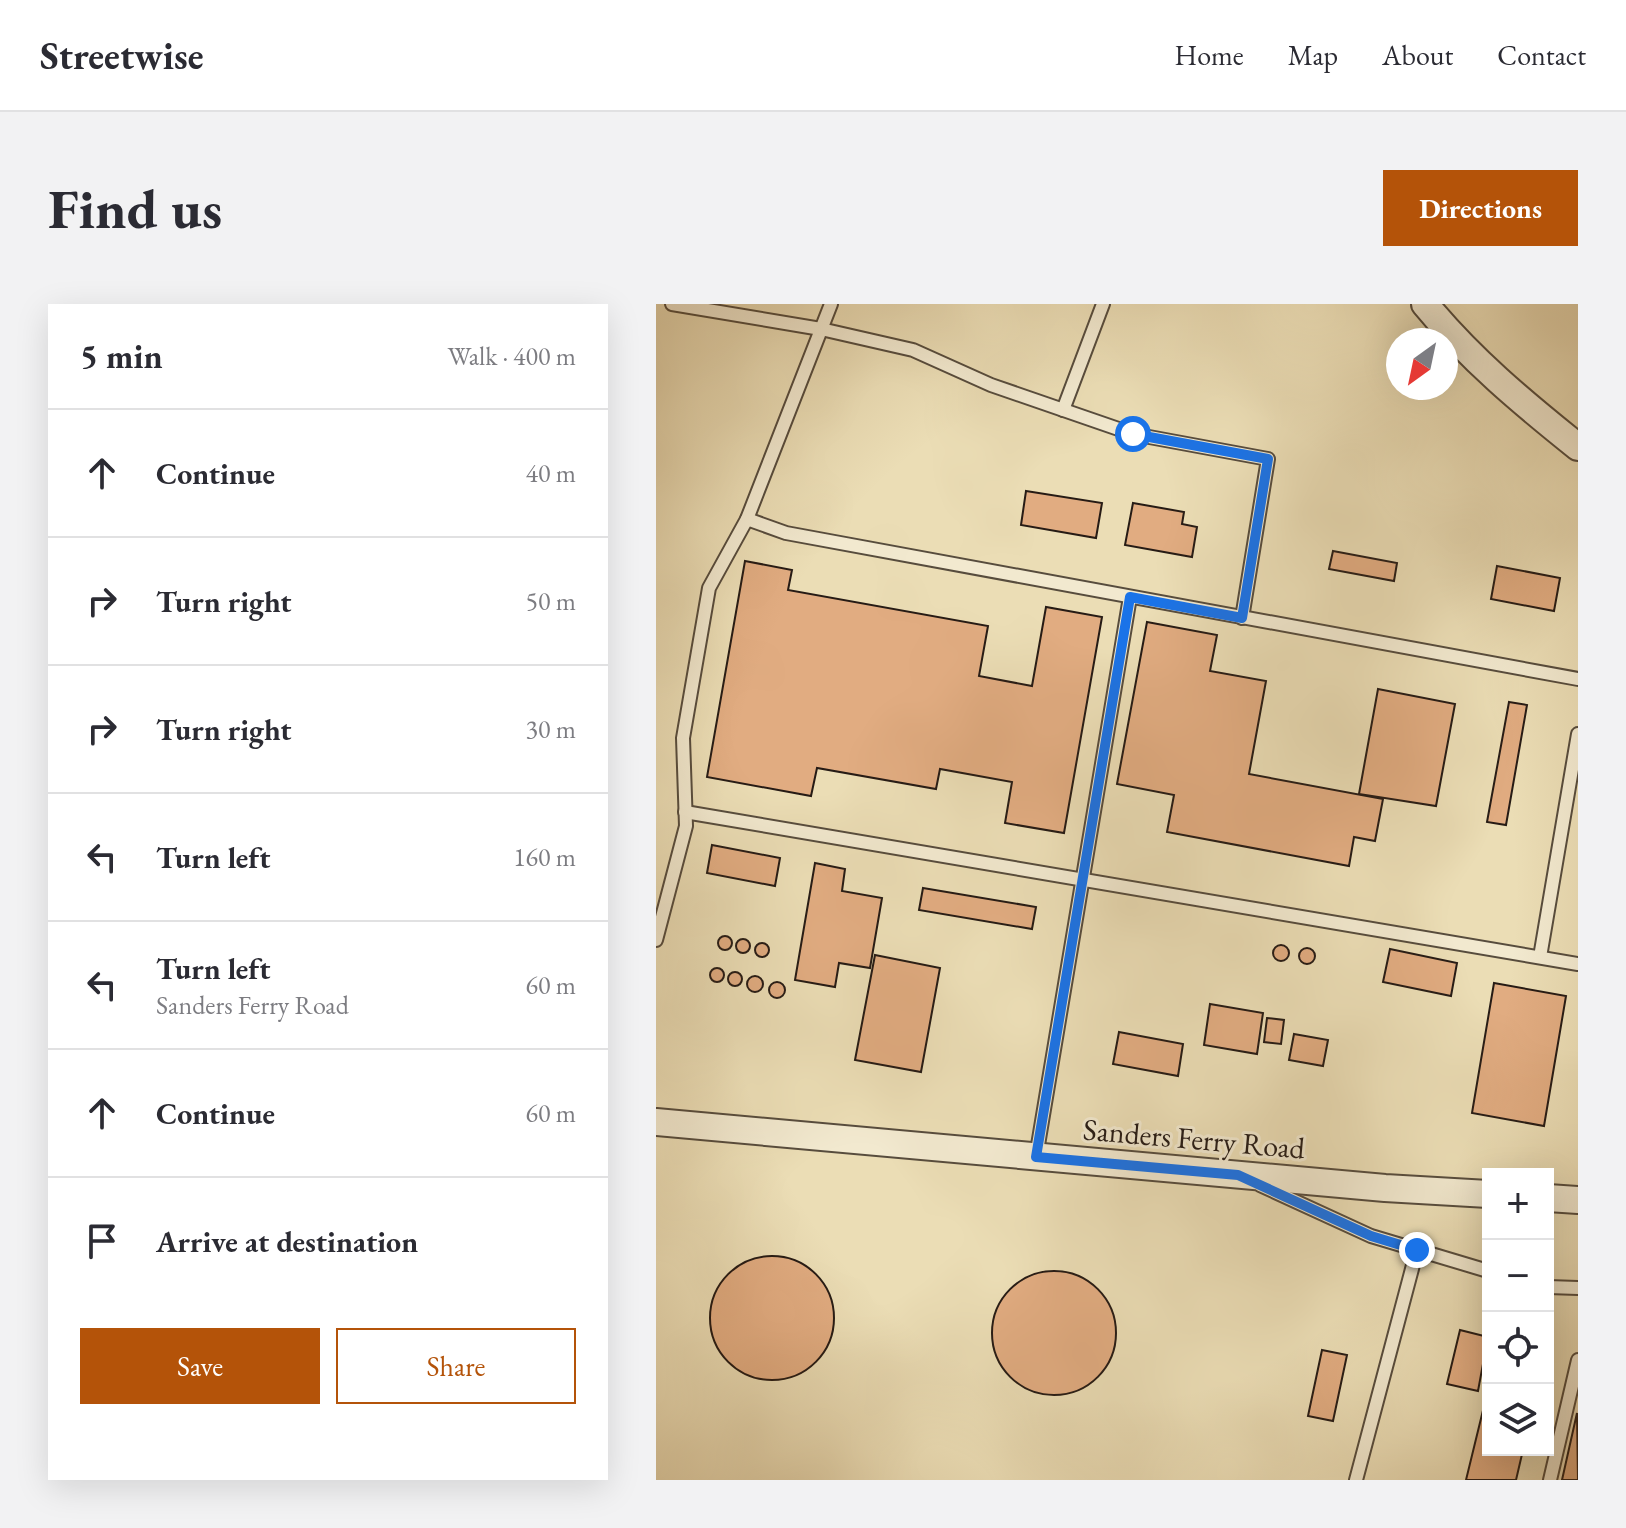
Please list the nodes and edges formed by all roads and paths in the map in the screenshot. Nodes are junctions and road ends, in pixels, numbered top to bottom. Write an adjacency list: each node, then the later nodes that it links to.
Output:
1 (672, 304): 5 (lane)
2 (831, 304): 5 (lane)
3 (1103, 304): 6 (lane)
4 (1425, 304): 7 (street)
5 (821, 329): 6 (lane); 8 (lane)
6 (1063, 410): 10 (lane)
7 (1578, 447)
8 (747, 519): 9 (lane); 13 (lane)
9 (1130, 597): 10 (lane); 14 (lane)
10 (1242, 618): 11 (lane)
11 (1578, 679)
12 (1578, 734): 16 (lane)
13 (685, 812): 14 (lane); 15 (lane)
14 (1081, 879): 16 (lane); 19 (lane)
15 (656, 940)
16 (1540, 957): 17 (lane)
17 (1578, 964)
18 (656, 1122): 19 (street, Sanders Ferry Road)
19 (1036, 1157): 20 (street, Sanders Ferry Road)
20 (1238, 1175): 21 (street, Sanders Ferry Road); 24 (lane)
21 (1482, 1194)
22 (1554, 1198): 23 (street)
23 (1578, 1200)
24 (1417, 1250): 25 (lane); 29 (lane)
25 (1482, 1269)
26 (1554, 1287): 27 (lane)
27 (1578, 1288)
28 (1578, 1360): 30 (lane)
29 (1356, 1480)
30 (1550, 1480)

